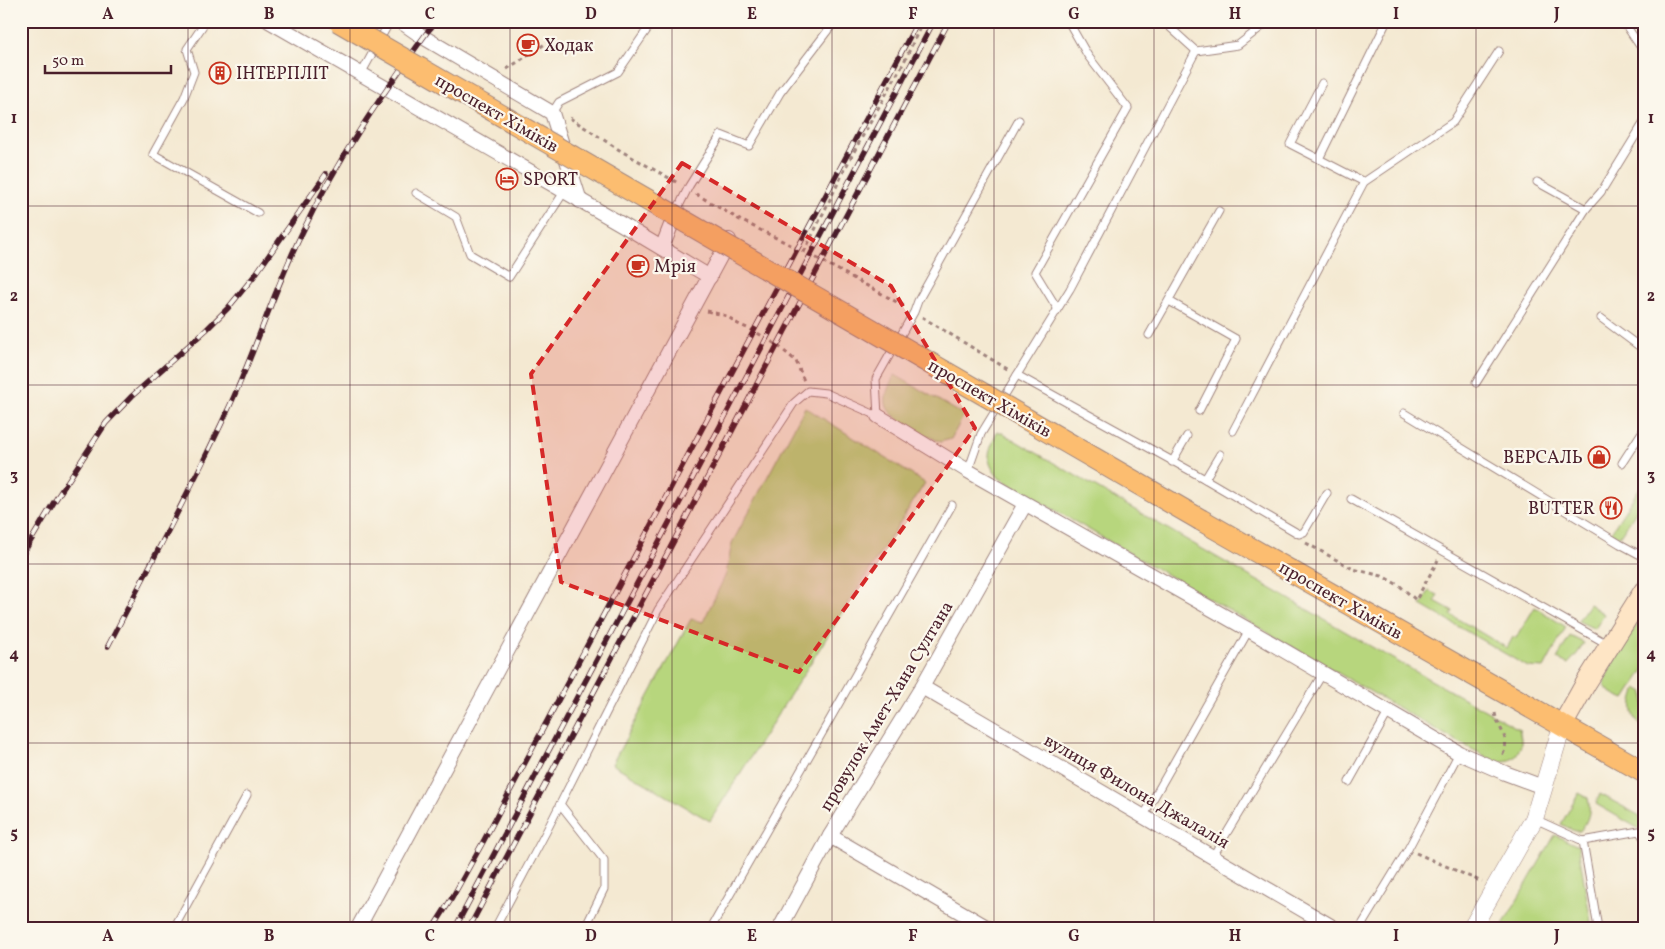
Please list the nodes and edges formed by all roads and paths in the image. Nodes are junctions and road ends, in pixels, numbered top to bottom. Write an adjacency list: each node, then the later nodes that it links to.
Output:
1 (206, 21): 35 (lane)
2 (269, 21): 19 (street)
3 (338, 21): 74 (main road, проспект Хіміків, bridge)
4 (390, 21): 19 (lane)
5 (400, 21): 21 (street)
6 (653, 21): 21 (lane)
7 (835, 21): 28 (lane)
8 (923, 21): 37 (path)
9 (1068, 21): 41 (lane)
10 (1163, 21): 15 (lane)
11 (1269, 21): 15 (lane)
12 (1387, 21): 25 (lane)
13 (1623, 21): 17 (lane)
14 (548, 42): 18 (path)
15 (1196, 51): 41 (lane)
16 (1499, 51): 26 (lane)
17 (1644, 52)
18 (504, 70)
19 (361, 74): 29 (street)
20 (1322, 83): 25 (lane)
21 (554, 111): 24 (street); 28 (path)
22 (1020, 120): 42 (lane)
23 (1644, 122): 32 (lane)
24 (562, 143): 31 (street); 33 (street)
25 (1319, 159): 26 (lane)
26 (1364, 182): 53 (lane)
27 (1538, 182): 32 (lane)
28 (688, 189): 33 (lane); 37 (path)
29 (564, 192): 30 (lane); 31 (street)
30 (416, 193)
31 (580, 201): 36 (street)
32 (1586, 209): 47 (lane)
33 (677, 210): 36 (street); 38 (street)
34 (1219, 211): 39 (lane)
35 (258, 213)
36 (662, 248): 38 (street)
37 (804, 252): 42 (path)
38 (710, 278): 40 (street)
39 (1169, 301): 44 (lane); 49 (lane)
40 (697, 303): 48 (path); 91 (street)
41 (1057, 308): 46 (lane)
42 (914, 312): 46 (path); 51 (lane)
43 (1601, 318): 45 (lane)
44 (1149, 335)
45 (1644, 350)
46 (1018, 375): 56 (lane); 58 (lane)
47 (1476, 383)
48 (808, 391): 51 (lane); 81 (lane)
49 (1199, 412)
50 (1404, 413): 66 (lane)
51 (878, 416): 58 (street)
52 (1644, 429): 57 (lane)
53 (1233, 431)
54 (1187, 436): 56 (lane)
55 (1220, 454): 59 (lane)
56 (1172, 462): 59 (lane)
57 (1622, 463)
58 (968, 471): 62 (street)
59 (1206, 480): 64 (lane)
60 (1327, 493): 64 (lane)
61 (1350, 499): 65 (lane)
62 (1025, 504): 68 (street); 71 (street, провулок Амет-Хана Султана)
63 (952, 505): 94 (lane)
64 (1299, 534): 65 (path)
65 (1442, 551): 69 (lane)
66 (1644, 557)
67 (1644, 591): 69 (main road)
68 (1249, 630): 70 (street); 82 (lane)
69 (1609, 645): 74 (main road)
70 (1323, 672): 72 (street); 88 (lane)
71 (922, 687): 82 (street, вулиця Филона Джалалія); 84 (street, провулок Амет-Хана Султана)
72 (1389, 711): 75 (street); 78 (lane)
73 (1495, 714): 76 (path)
74 (1562, 726): 77 (main road, проспект Хіміків); 79 (street)
75 (1458, 752): 76 (street); 87 (lane)
76 (1495, 769): 79 (street)
77 (1644, 772)
78 (1349, 782)
79 (1543, 787): 83 (street)
80 (247, 795): 90 (lane)
81 (560, 804): 92 (lane); 93 (lane)
82 (1143, 817): 88 (street, вулиця Филона Джалалія)
83 (1534, 819): 86 (lane); 89 (street)
84 (830, 836): 95 (street, провулок Амет-Хана Султана); 96 (street)
85 (1644, 838): 86 (lane)
86 (1583, 841): 100 (lane)
87 (1408, 849): 89 (path); 98 (lane)
88 (1213, 856): 97 (street, вулиця Филона Джалалія)
89 (1496, 888): 99 (street)
90 (174, 928)
91 (358, 928)
92 (495, 928)
93 (585, 928)
94 (710, 928)
95 (780, 928)
96 (988, 928)
97 (1334, 928)
98 (1360, 928)
99 (1472, 928)
100 (1598, 928)

